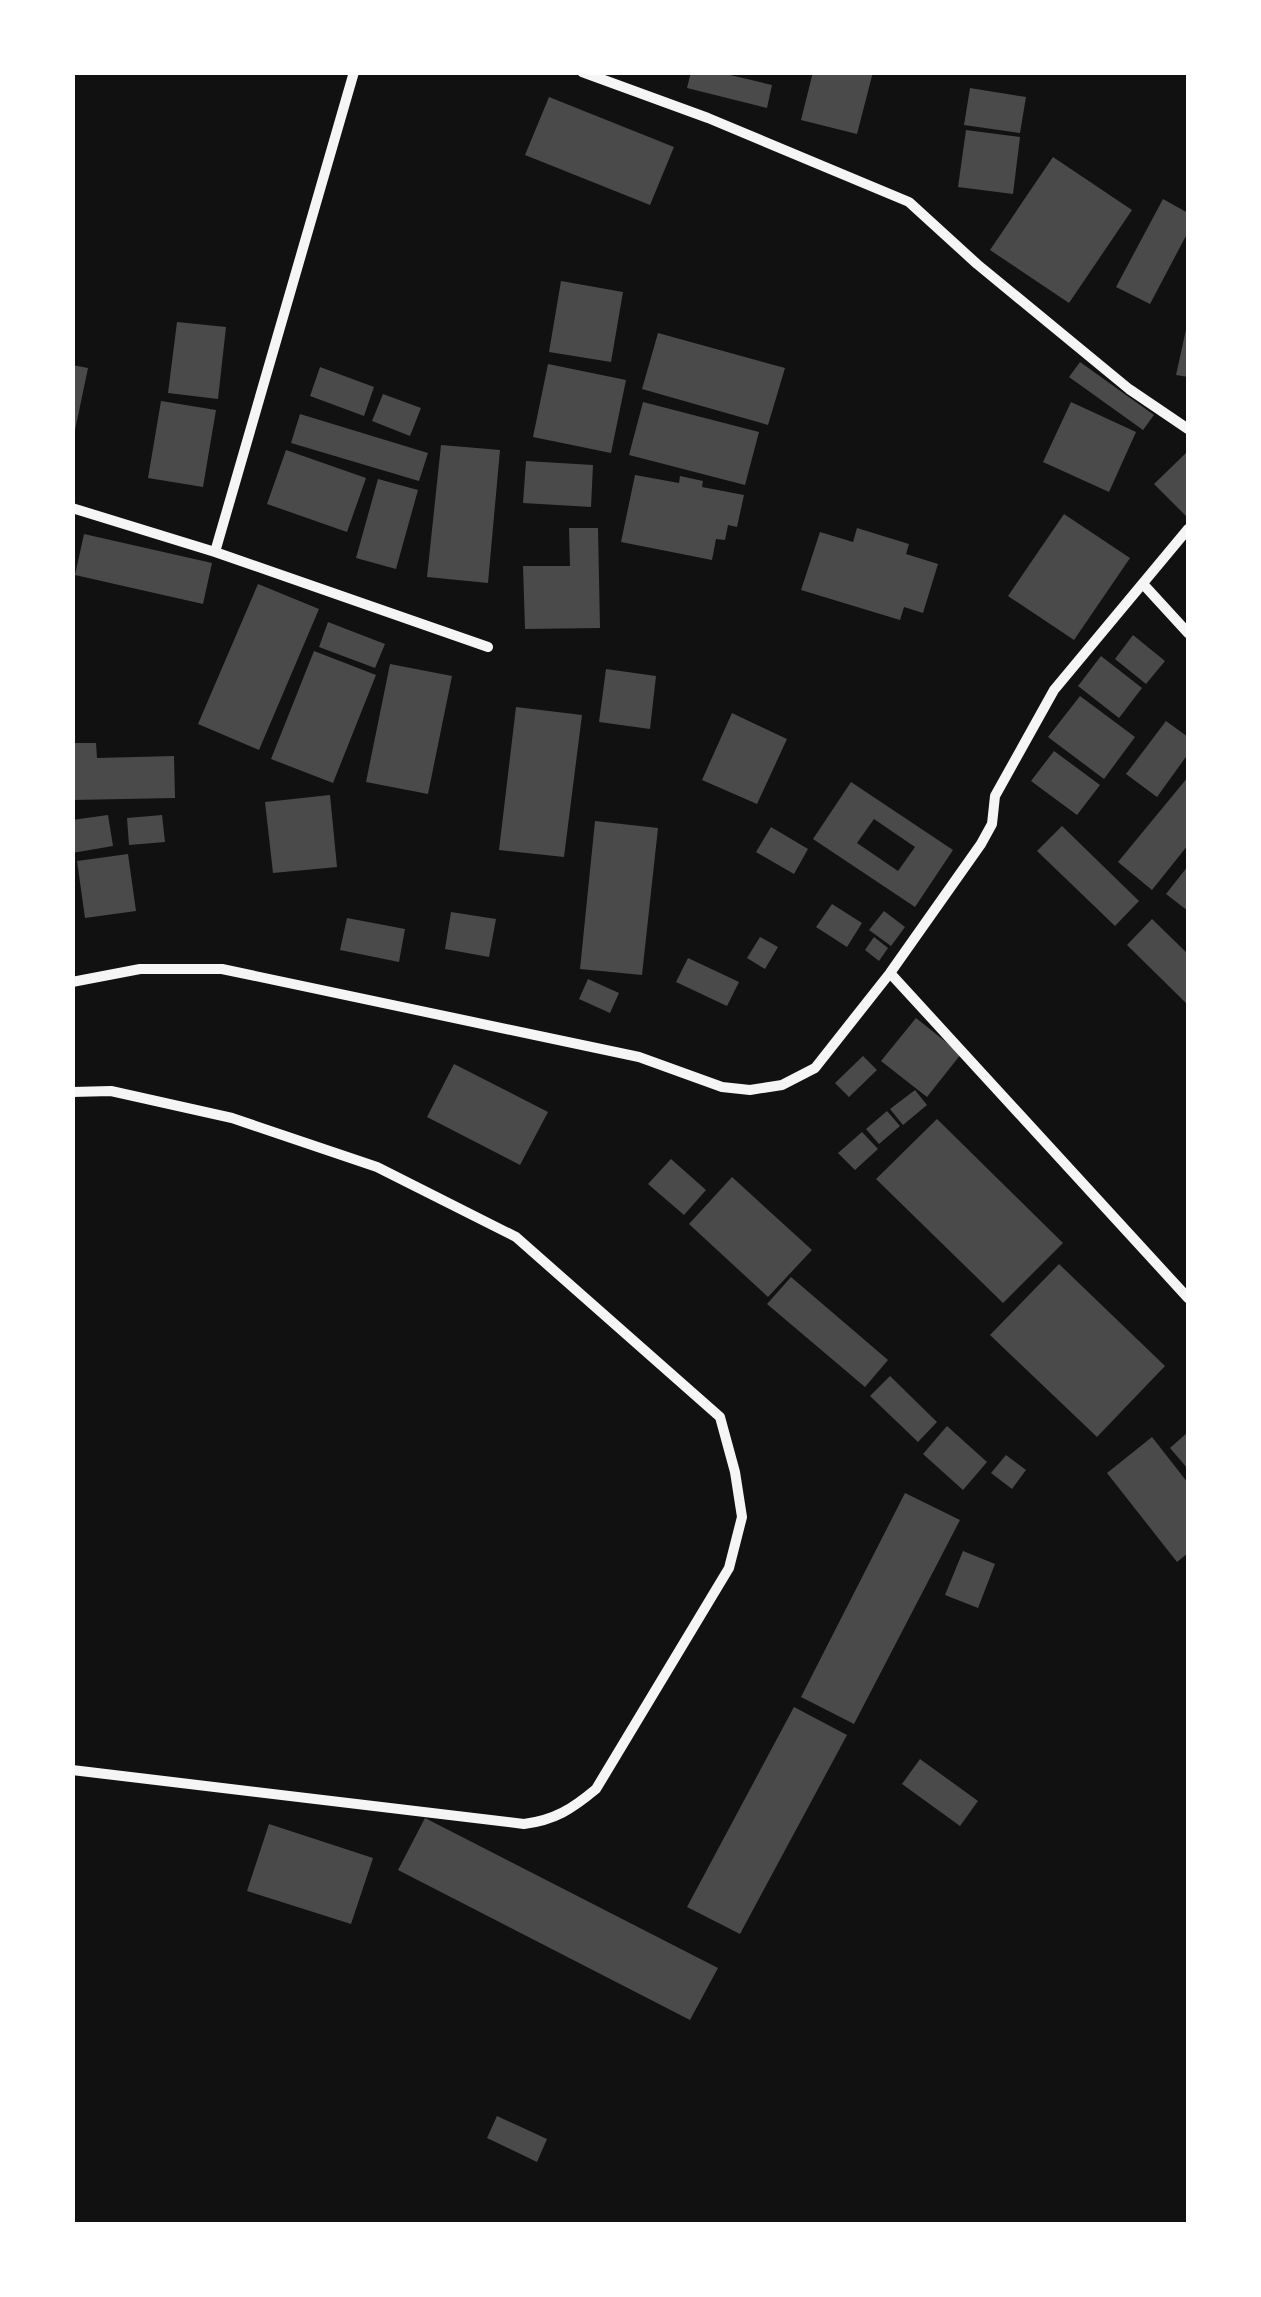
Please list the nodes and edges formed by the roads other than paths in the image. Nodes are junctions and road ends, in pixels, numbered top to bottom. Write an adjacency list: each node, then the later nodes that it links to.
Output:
1 (354, 72): 6 (street)
2 (582, 72): 3 (street)
3 (1188, 429)
4 (72, 508): 6 (street)
5 (1188, 530): 7 (street)
6 (215, 552): 9 (street)
7 (1144, 585): 8 (street); 10 (street)
8 (1188, 633)
9 (488, 647)
10 (890, 973): 11 (street); 13 (street)
11 (72, 982)
12 (72, 1092): 14 (street)
13 (1188, 1298)
14 (72, 1770)

